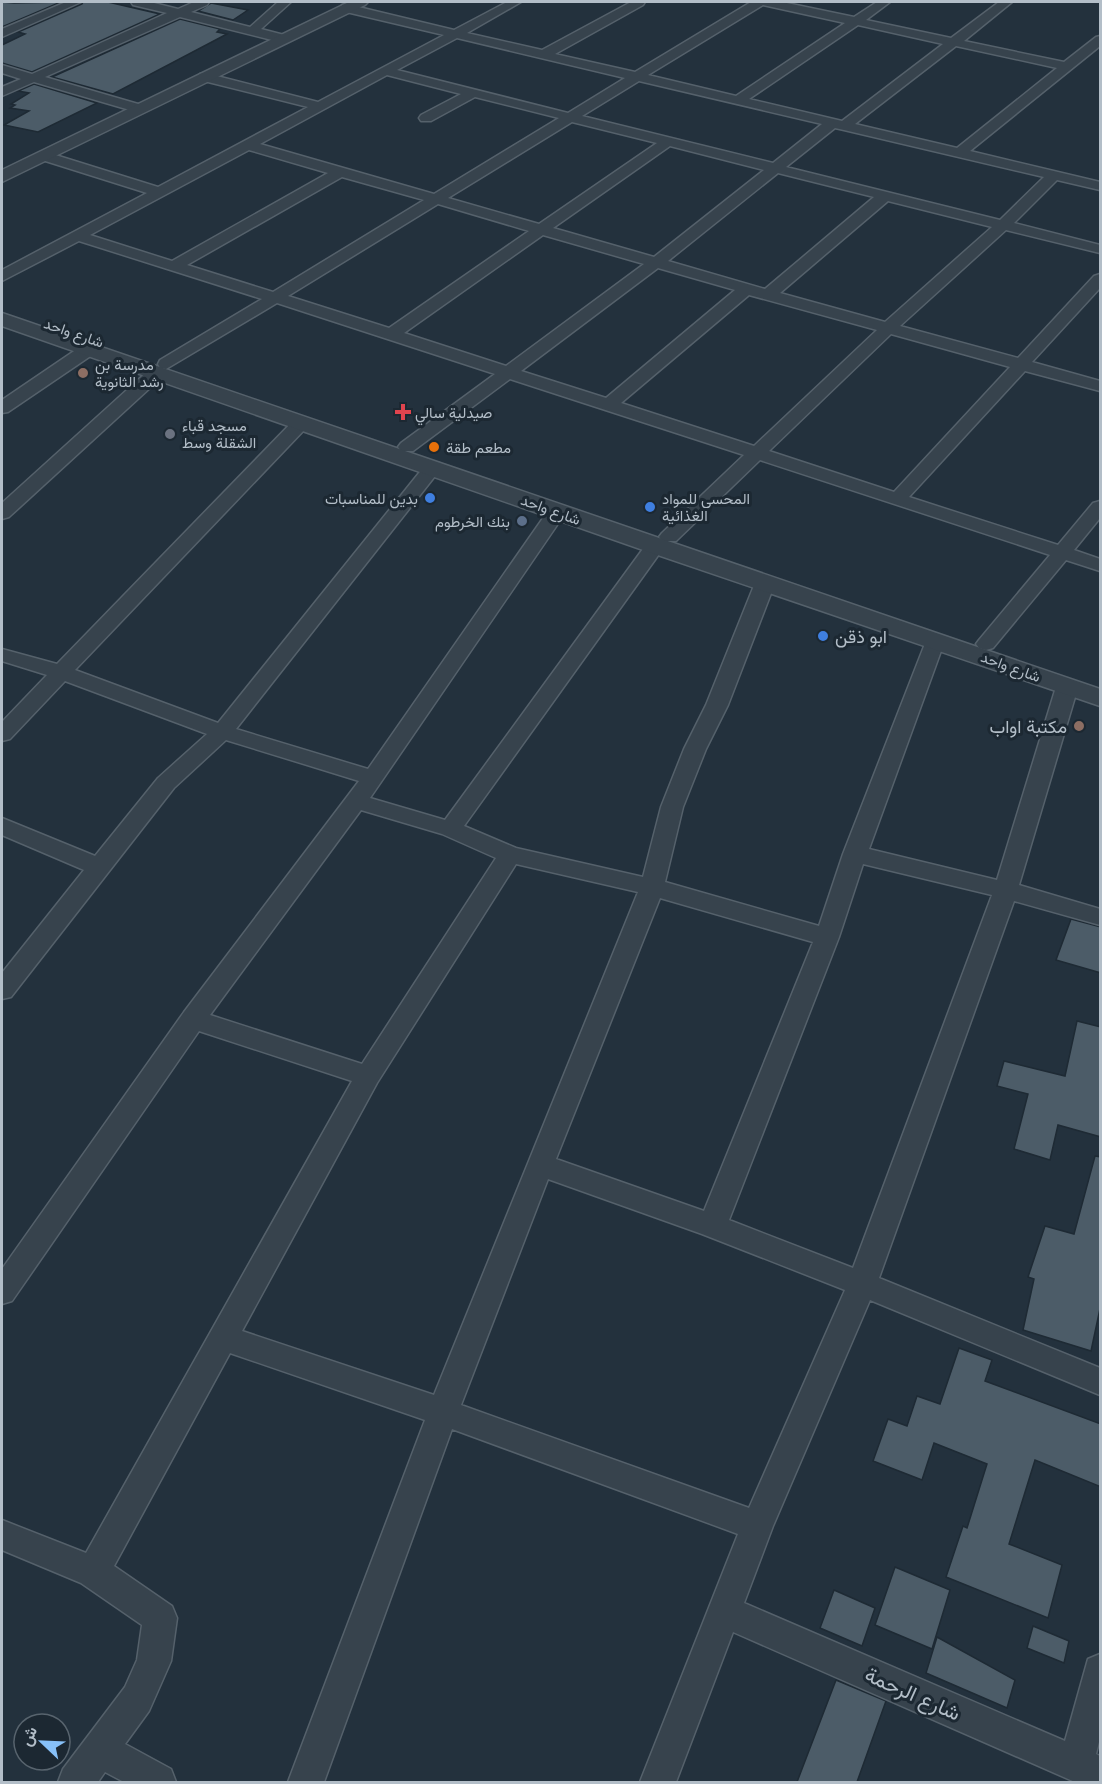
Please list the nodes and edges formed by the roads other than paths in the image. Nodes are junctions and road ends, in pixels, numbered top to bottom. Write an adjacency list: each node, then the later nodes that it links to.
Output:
1 (75, 2): 15 (street)
2 (137, 2): 12 (street)
3 (203, 2): 12 (street)
4 (284, 2): 14 (street)
5 (515, 2): 16 (street)
6 (639, 2): 21 (street)
7 (759, 2): 26 (street)
8 (767, 2): 13 (street)
9 (884, 2): 13 (street)
10 (1006, 2): 19 (street)
11 (353, 5): 16 (street); 17 (street)
12 (178, 12): 14 (street); 28 (street)
13 (857, 21): 19 (street); 31 (street)
14 (252, 31): 17 (street)
15 (2, 33)
16 (456, 33): 21 (street); 25 (street)
17 (284, 39): 27 (street)
18 (1101, 40): 20 (street)
19 (952, 42): 23 (street); 36 (street)
20 (1086, 53): 22 (street); 23 (street)
21 (544, 54): 26 (street)
22 (1101, 56)
23 (1069, 67): 39 (street)
24 (2, 69): 28 (street)
25 (385, 71): 30 (street); 32 (street)
26 (636, 76): 31 (street); 35 (street)
27 (205, 77): 32 (street); 33 (street)
28 (32, 78): 29 (street); 33 (street)
29 (2, 92)
30 (473, 93): 34 (street); 35 (street)
31 (737, 100): 36 (street)
32 (319, 106): 38 (street)
33 (140, 109): 40 (street)
34 (426, 118)
35 (571, 118): 37 (street); 48 (street)
36 (838, 124): 39 (street); 41 (street)
37 (667, 142): 41 (street); 50 (street)
38 (248, 145): 42 (street); 46 (street)
39 (959, 153): 43 (street)
40 (44, 156): 44 (street); 46 (street)
41 (773, 168): 47 (street); 53 (street)
42 (341, 171): 48 (street); 54 (street)
43 (1053, 176): 45 (street); 49 (street)
44 (2, 177)
45 (1099, 185)
46 (160, 192): 51 (street)
47 (886, 195): 49 (street); 58 (street)
48 (438, 199): 50 (street); 59 (street)
49 (1004, 224): 52 (street); 62 (street)
50 (542, 230): 53 (street); 63 (street)
51 (78, 236): 54 (street); 55 (street)
52 (1101, 249)
53 (657, 262): 57 (street); 67 (street)
54 (174, 266): 59 (street)
55 (2, 276)
56 (1101, 279): 65 (street)
57 (746, 289): 58 (street); 70 (street)
58 (768, 295): 62 (street)
59 (274, 299): 63 (street); 66 (street)
60 (2, 307): 66 (street, شارع واحد)
61 (2, 319): 64 (street, شارع واحد)
62 (888, 328): 65 (street); 74 (street)
63 (391, 334): 67 (street)
64 (89, 349): 66 (street, شارع واحد); 71 (street)
65 (1022, 364): 68 (street); 76 (street)
66 (161, 368): 69 (street, شارع واحد); 79 (street)
67 (507, 373): 70 (street); 73 (street)
68 (1101, 387)
69 (260, 401): 72 (street, شارع واحد); 73 (street, شارع واحد)
70 (609, 405): 74 (street)
71 (2, 408)
72 (301, 423): 75 (street, شارع واحد); 88 (street)
73 (407, 447): 80 (street, شارع واحد)
74 (756, 454): 76 (street); 80 (street)
75 (433, 467): 78 (street, شارع واحد); 92 (street)
76 (897, 499): 81 (street)
77 (1101, 507): 81 (street)
78 (557, 512): 80 (street, شارع واحد); 94 (street)
79 (2, 513)
80 (662, 542): 83 (street, شارع واحد); 84 (street, شارع واحد); 97 (street)
81 (1062, 554): 82 (street); 86 (street)
82 (1101, 565)
83 (765, 583): 84 (street, شارع واحد); 101 (street)
84 (831, 598): 85 (street, شارع واحد); 86 (street, شارع واحد)
85 (935, 640): 90 (street, شارع واحد); 98 (street)
86 (986, 644): 89 (street, شارع واحد)
87 (2, 655): 88 (street)
88 (60, 672): 92 (street); 93 (street)
89 (1101, 684)
90 (1067, 687): 91 (street, شارع واحد); 102 (street)
91 (1101, 698)
92 (222, 732): 94 (street); 100 (street)
93 (2, 734)
94 (373, 778): 95 (street)
95 (356, 801): 97 (street); 106 (street)
96 (2, 826): 100 (street)
97 (450, 829): 99 (street)
98 (855, 854): 102 (street); 104 (street)
99 (510, 855): 101 (street); 107 (street)
100 (98, 867): 105 (street)
101 (652, 887): 104 (street); 108 (street)
102 (1006, 890): 103 (street); 110 (street)
103 (1101, 916)
104 (827, 937): 109 (street)
105 (2, 990)
106 (192, 1020): 107 (street); 111 (street)
107 (368, 1076): 112 (street)
108 (540, 1165): 109 (street); 114 (street)
109 (712, 1226): 110 (street)
110 (862, 1284): 113 (street); 115 (street)
111 (2, 1292)
112 (224, 1338): 114 (street); 117 (street)
113 (1101, 1383)
114 (443, 1412): 115 (street); 124 (street)
115 (758, 1526): 118 (street)
116 (2, 1535): 117 (street)
117 (93, 1572): 120 (street)
118 (726, 1612): 121 (street, شارع الرحمة); 125 (street)
119 (1101, 1671): 121 (street)
120 (101, 1750): 122 (street); 123 (street)
121 (1088, 1769)
122 (76, 1782)
123 (158, 1782)
124 (306, 1782)
125 (658, 1782)

